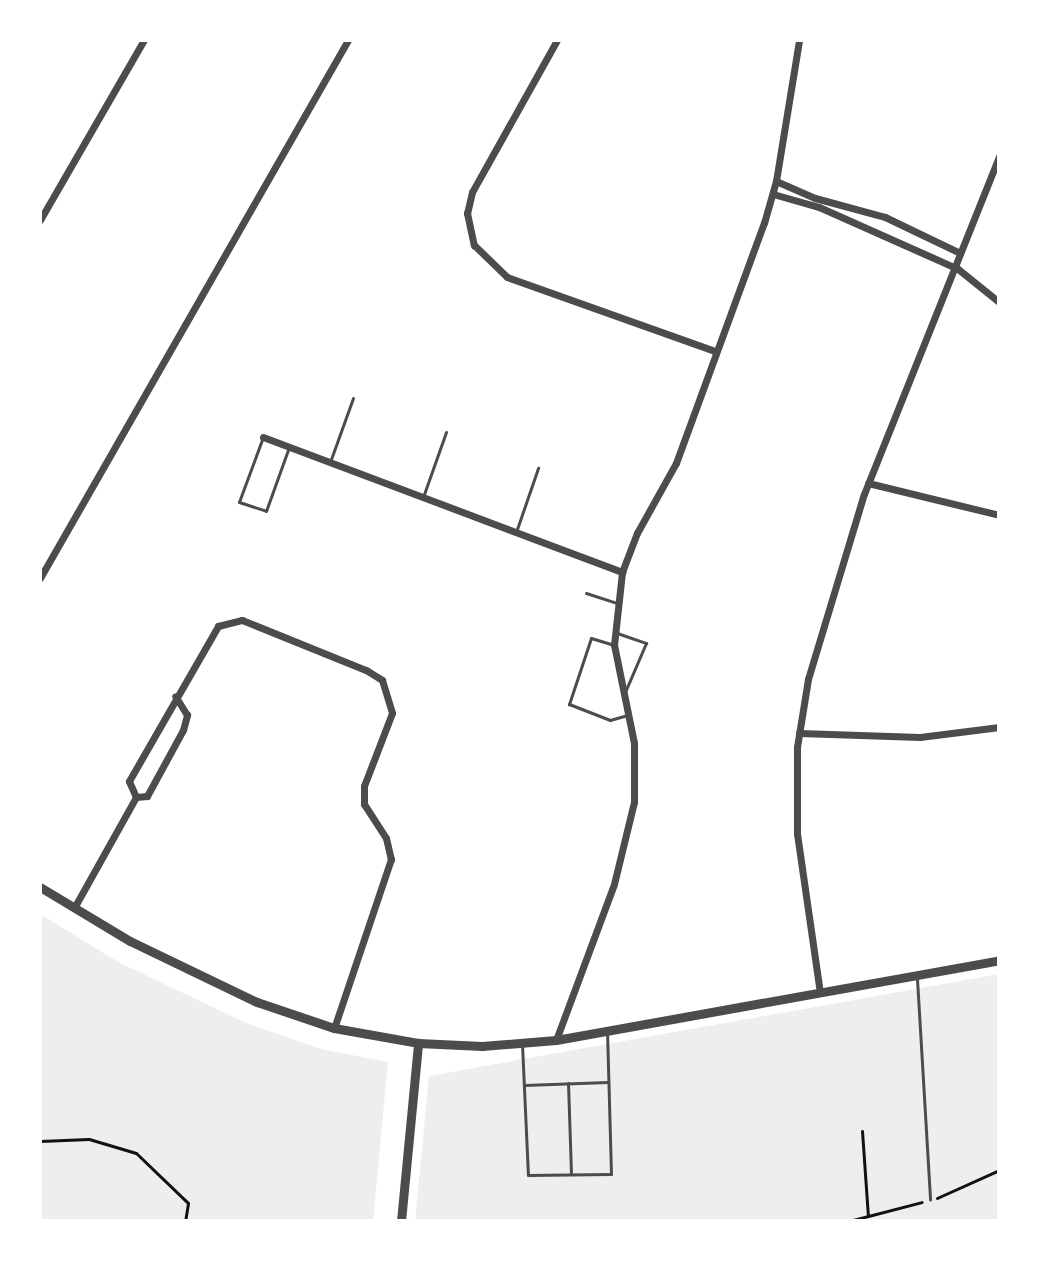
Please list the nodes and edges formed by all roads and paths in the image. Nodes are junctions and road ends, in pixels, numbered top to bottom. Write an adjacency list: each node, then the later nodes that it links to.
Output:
1 (144, 40): 8 (street)
2 (348, 40): 24 (street)
3 (557, 40): 12 (street)
4 (799, 40): 6 (street)
5 (999, 156): 9 (street)
6 (776, 181): 7 (street); 9 (street)
7 (773, 194): 10 (street); 12 (street)
8 (40, 220)
9 (960, 253): 10 (street)
10 (954, 268): 11 (street); 19 (street)
11 (999, 302)
12 (715, 351): 23 (street)
13 (353, 398): 17 (lane)
14 (446, 432): 20 (lane)
15 (263, 437): 16 (street); 16 (lane)
16 (289, 447): 17 (street)
17 (330, 462): 20 (street)
18 (538, 468): 22 (lane)
19 (868, 483): 21 (street); 33 (street)
20 (423, 497): 22 (street)
21 (999, 515)
22 (516, 532): 23 (street)
23 (622, 572): 26 (street)
24 (40, 578)
25 (586, 593): 26 (lane)
26 (616, 603): 27 (street)
27 (614, 632): 28 (street); 30 (lane)
28 (614, 645): 30 (street); 31 (lane)
29 (175, 696): 34 (street); 34 (street); 40 (street)
30 (623, 696): 31 (street)
31 (628, 715): 42 (street)
32 (999, 727): 33 (street)
33 (799, 733): 39 (street)
34 (136, 797): 36 (street)
35 (40, 887): 36 (street)
36 (74, 908): 40 (street)
37 (999, 960): 38 (street)
38 (916, 975): 39 (street); 51 (lane)
39 (820, 993): 41 (street)
40 (334, 1028): 43 (street)
41 (607, 1032): 42 (street); 45 (lane)
42 (556, 1040): 44 (street)
43 (418, 1043): 44 (street); 54 (street)
44 (522, 1044): 47 (lane)
45 (609, 1082): 46 (lane); 50 (lane)
46 (568, 1083): 47 (lane); 50 (lane)
47 (524, 1085): 50 (lane)
48 (862, 1131): 52 (path)
49 (40, 1141): 53 (path)
50 (571, 1174)
51 (930, 1200)
52 (867, 1218)
53 (185, 1221)
54 (401, 1221)

